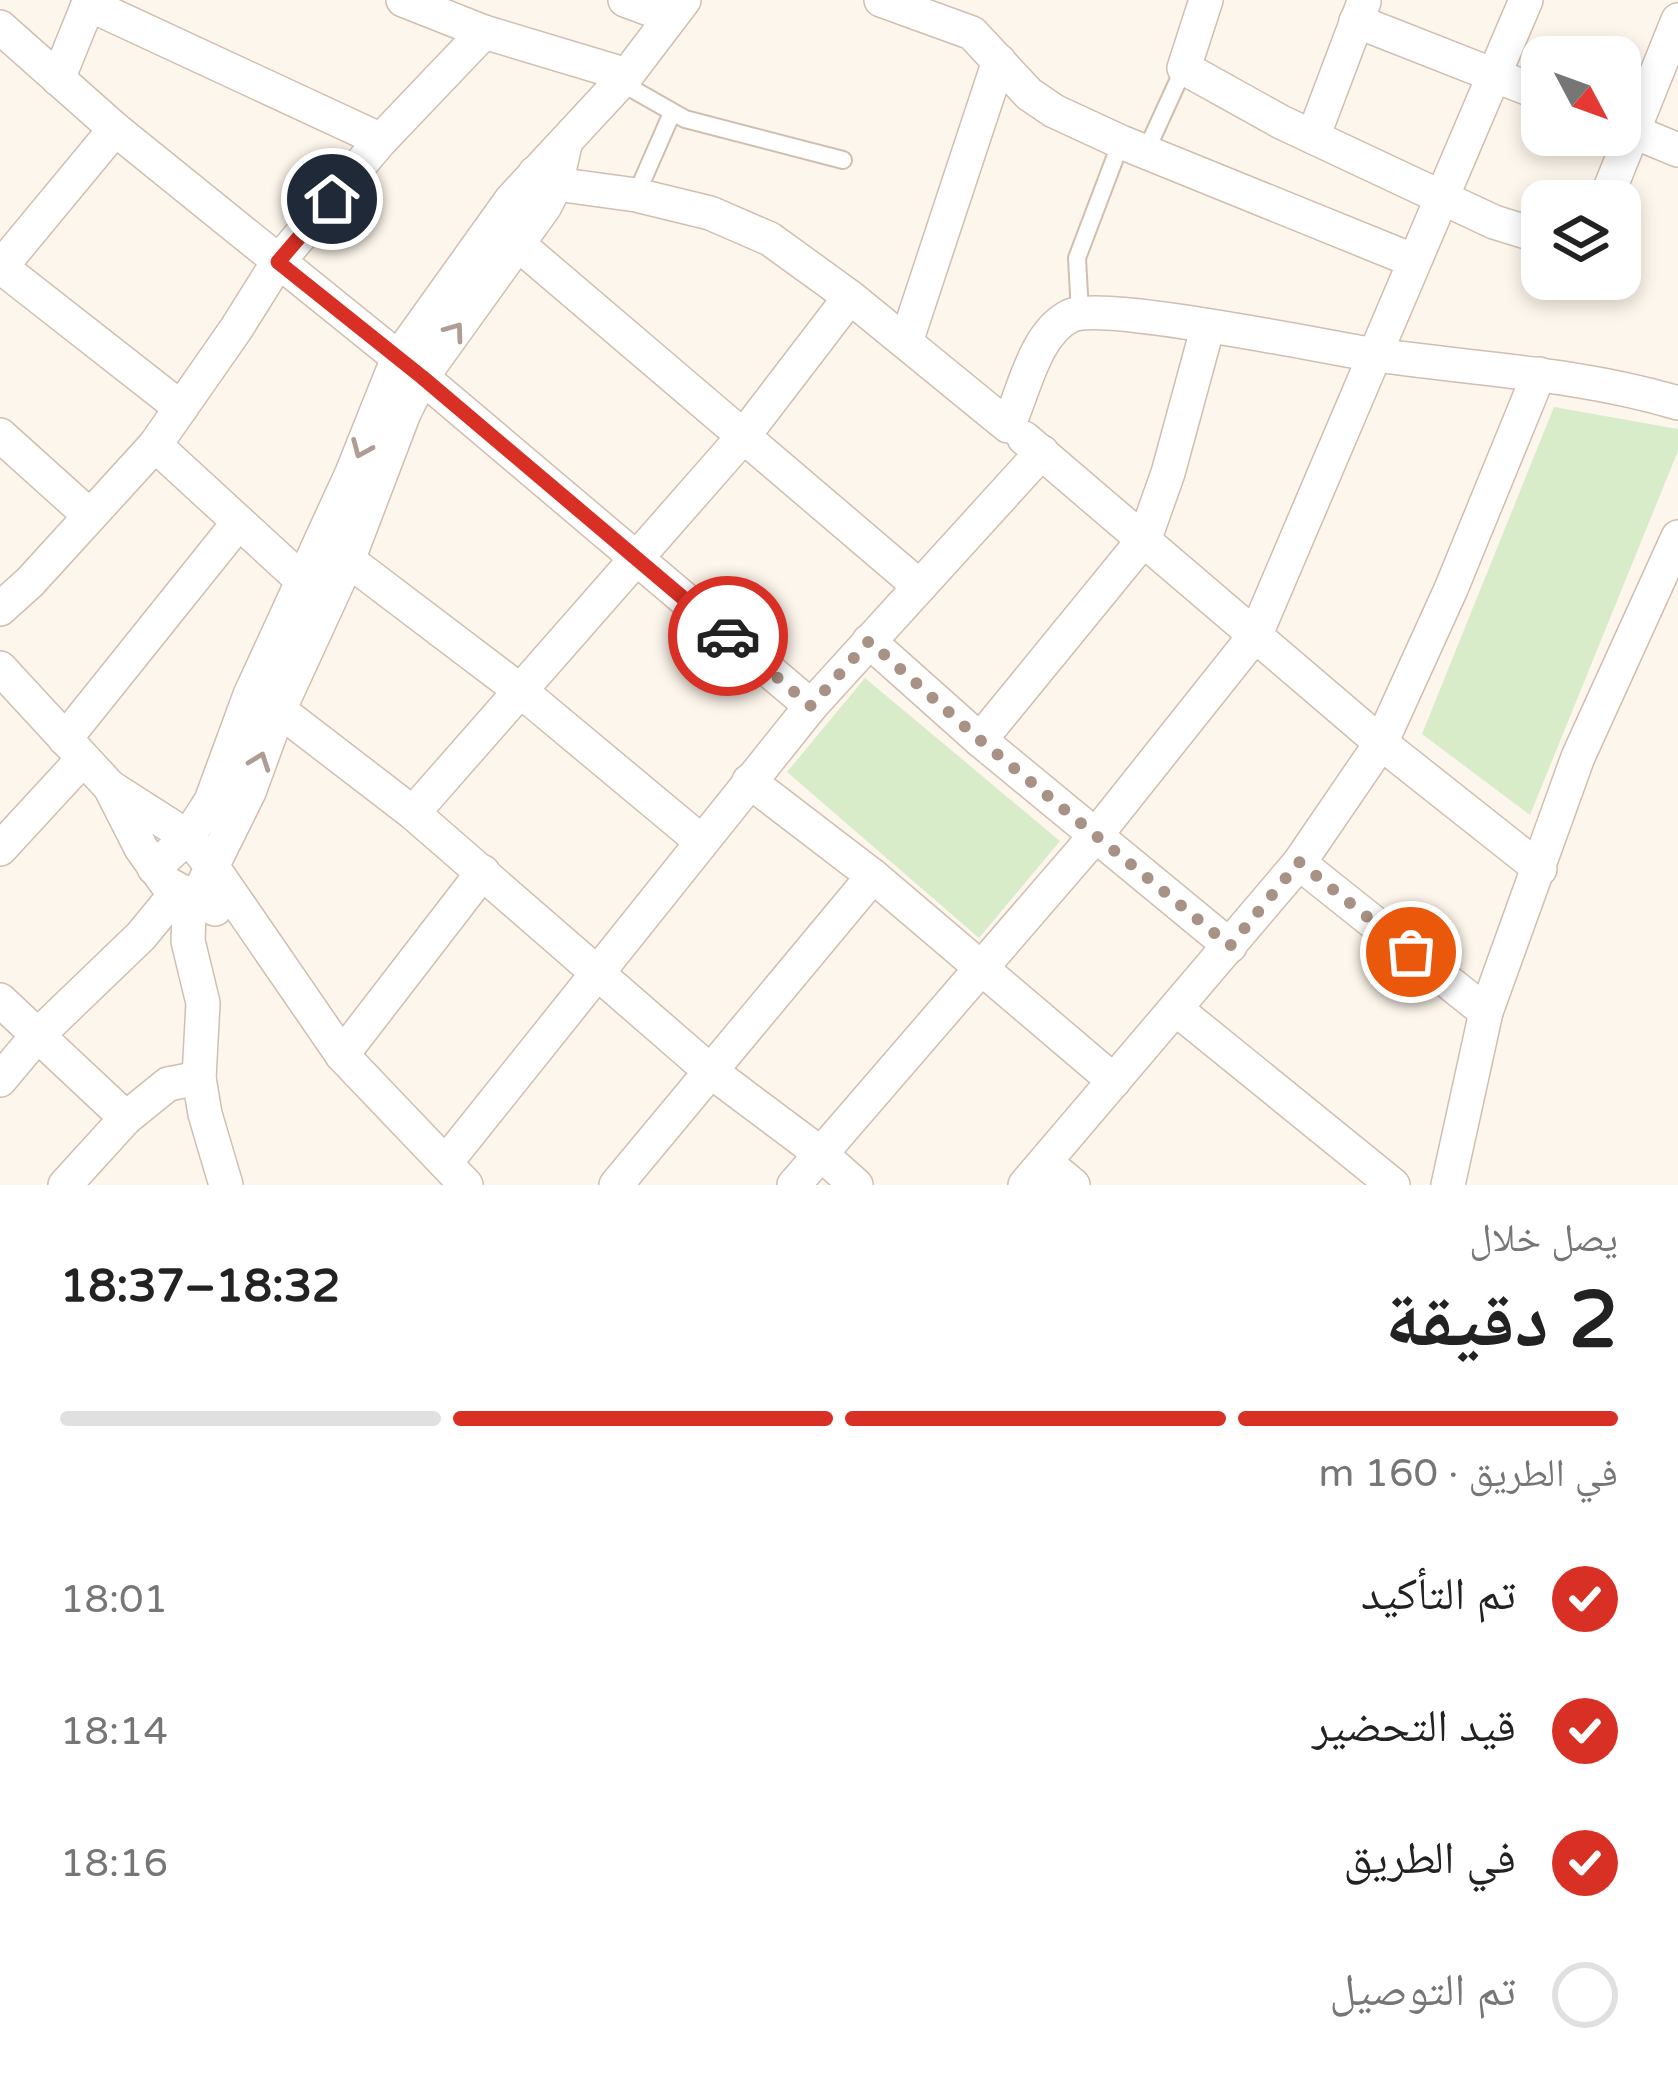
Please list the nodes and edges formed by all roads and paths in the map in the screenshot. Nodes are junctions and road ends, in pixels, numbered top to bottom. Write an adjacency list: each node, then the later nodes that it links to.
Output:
1 (403, 0): 11 (street)
2 (625, 0): 7 (street)
3 (880, 0): 12 (street)
4 (1206, 0): 13 (street)
5 (1526, 0): 14 (street)
6 (89, 2): 16 (street); 23 (street)
7 (677, 9): 15 (street)
8 (1360, 10): 14 (street); 22 (street)
9 (1678, 20): 18 (street)
10 (0, 27): 16 (street)
11 (484, 32): 15 (street); 23 (street)
12 (999, 62): 24 (street); 38 (street)
13 (1184, 68): 22 (street); 24 (lane)
14 (1493, 74): 17 (street); 29 (street)
15 (624, 78): 19 (lane); 27 (street)
16 (58, 79): 20 (street)
17 (1521, 85)
18 (1641, 99)
19 (672, 113): 26 (lane); 28 (lane)
20 (115, 129): 33 (street); 34 (street)
21 (1641, 135): 25 (street)
22 (1313, 137): 29 (street)
23 (381, 140): 33 (street)
24 (1133, 146): 32 (street); 36 (lane)
25 (1678, 150)
26 (842, 160)
27 (546, 178): 28 (street); 31 (street); 40 (street)
28 (636, 195): 35 (street)
29 (1440, 196): 30 (street); 32 (street)
30 (1521, 230)
31 (518, 244): 40 (street, one-way to 31); 46 (street)
32 (1412, 260): 39 (street)
33 (278, 262): 40 (street); 43 (street)
34 (1, 268): 43 (street)
35 (850, 297): 38 (street); 46 (street)
36 (1080, 313): 37 (street); 44 (street)
37 (1208, 326): 39 (street); 52 (street)
38 (906, 342): 44 (street)
39 (1372, 354): 41 (street); 58 (street)
40 (410, 368): 53 (street); 54 (street); 55 (street, one-way to 55)
41 (1539, 374): 42 (street); 65 (street)
42 (1678, 403)
43 (182, 408): 47 (street)
44 (1008, 426): 48 (street)
45 (0, 435): 49 (street)
46 (742, 438): 54 (street); 56 (street)
47 (154, 445): 49 (street); 50 (street)
48 (1042, 452): 52 (street); 56 (street)
49 (90, 516): 57 (street)
50 (238, 522): 55 (street); 66 (street)
51 (1678, 537): 75 (street)
52 (1145, 538): 58 (street); 64 (street)
53 (348, 560): 61 (street); 62 (street)
54 (638, 560): 61 (street); 63 (street)
55 (303, 581): 62 (street)
56 (919, 586): 59 (street)
57 (0, 608)
58 (1256, 634): 65 (street); 70 (street)
59 (869, 641): 63 (street); 64 (street)
60 (0, 668): 66 (street)
61 (522, 692): 69 (street); 72 (street)
62 (264, 703): 69 (street); 71 (street); 76 (street, one-way to 62)
63 (811, 706): 67 (street)
64 (980, 740): 70 (street)
65 (1381, 743): 74 (street); 75 (street)
66 (74, 749): 68 (street); 73 (street)
67 (749, 781): 72 (street); 78 (street)
68 (110, 787): 71 (street); 79 (street)
69 (413, 813): 77 (street)
70 (1096, 836): 81 (street); 82 (street)
71 (188, 837): 76 (street); 79 (street)
72 (702, 842): 83 (street)
73 (0, 849)
74 (1299, 862): 81 (street); 86 (street)
75 (1540, 868): 86 (street)
76 (214, 869): 79 (street); 80 (street)
77 (483, 872): 83 (street); 88 (street)
78 (873, 876): 82 (street); 89 (street)
79 (176, 886): 80 (street); 87 (street); 90 (street)
80 (250, 923): 88 (street)
81 (1230, 946): 85 (street)
82 (980, 968): 92 (street); 94 (street)
83 (597, 973): 89 (street); 96 (street)
84 (0, 1000): 87 (street)
85 (1176, 1009): 92 (street); 103 (street)
86 (1486, 1012): 104 (street)
87 (36, 1037): 91 (street); 93 (street)
88 (342, 1055): 96 (street)
89 (709, 1070): 94 (street); 99 (street)
90 (199, 1078): 93 (street); 98 (street)
91 (0, 1080)
92 (1114, 1081): 95 (street)
93 (126, 1118): 97 (street)
94 (821, 1154): 100 (street); 101 (street)
95 (1035, 1174): 102 (street)
96 (458, 1178)
97 (65, 1185)
98 (226, 1185)
99 (616, 1185)
100 (794, 1185)
101 (856, 1185)
102 (1073, 1185)
103 (1394, 1185)
104 (1448, 1185)

